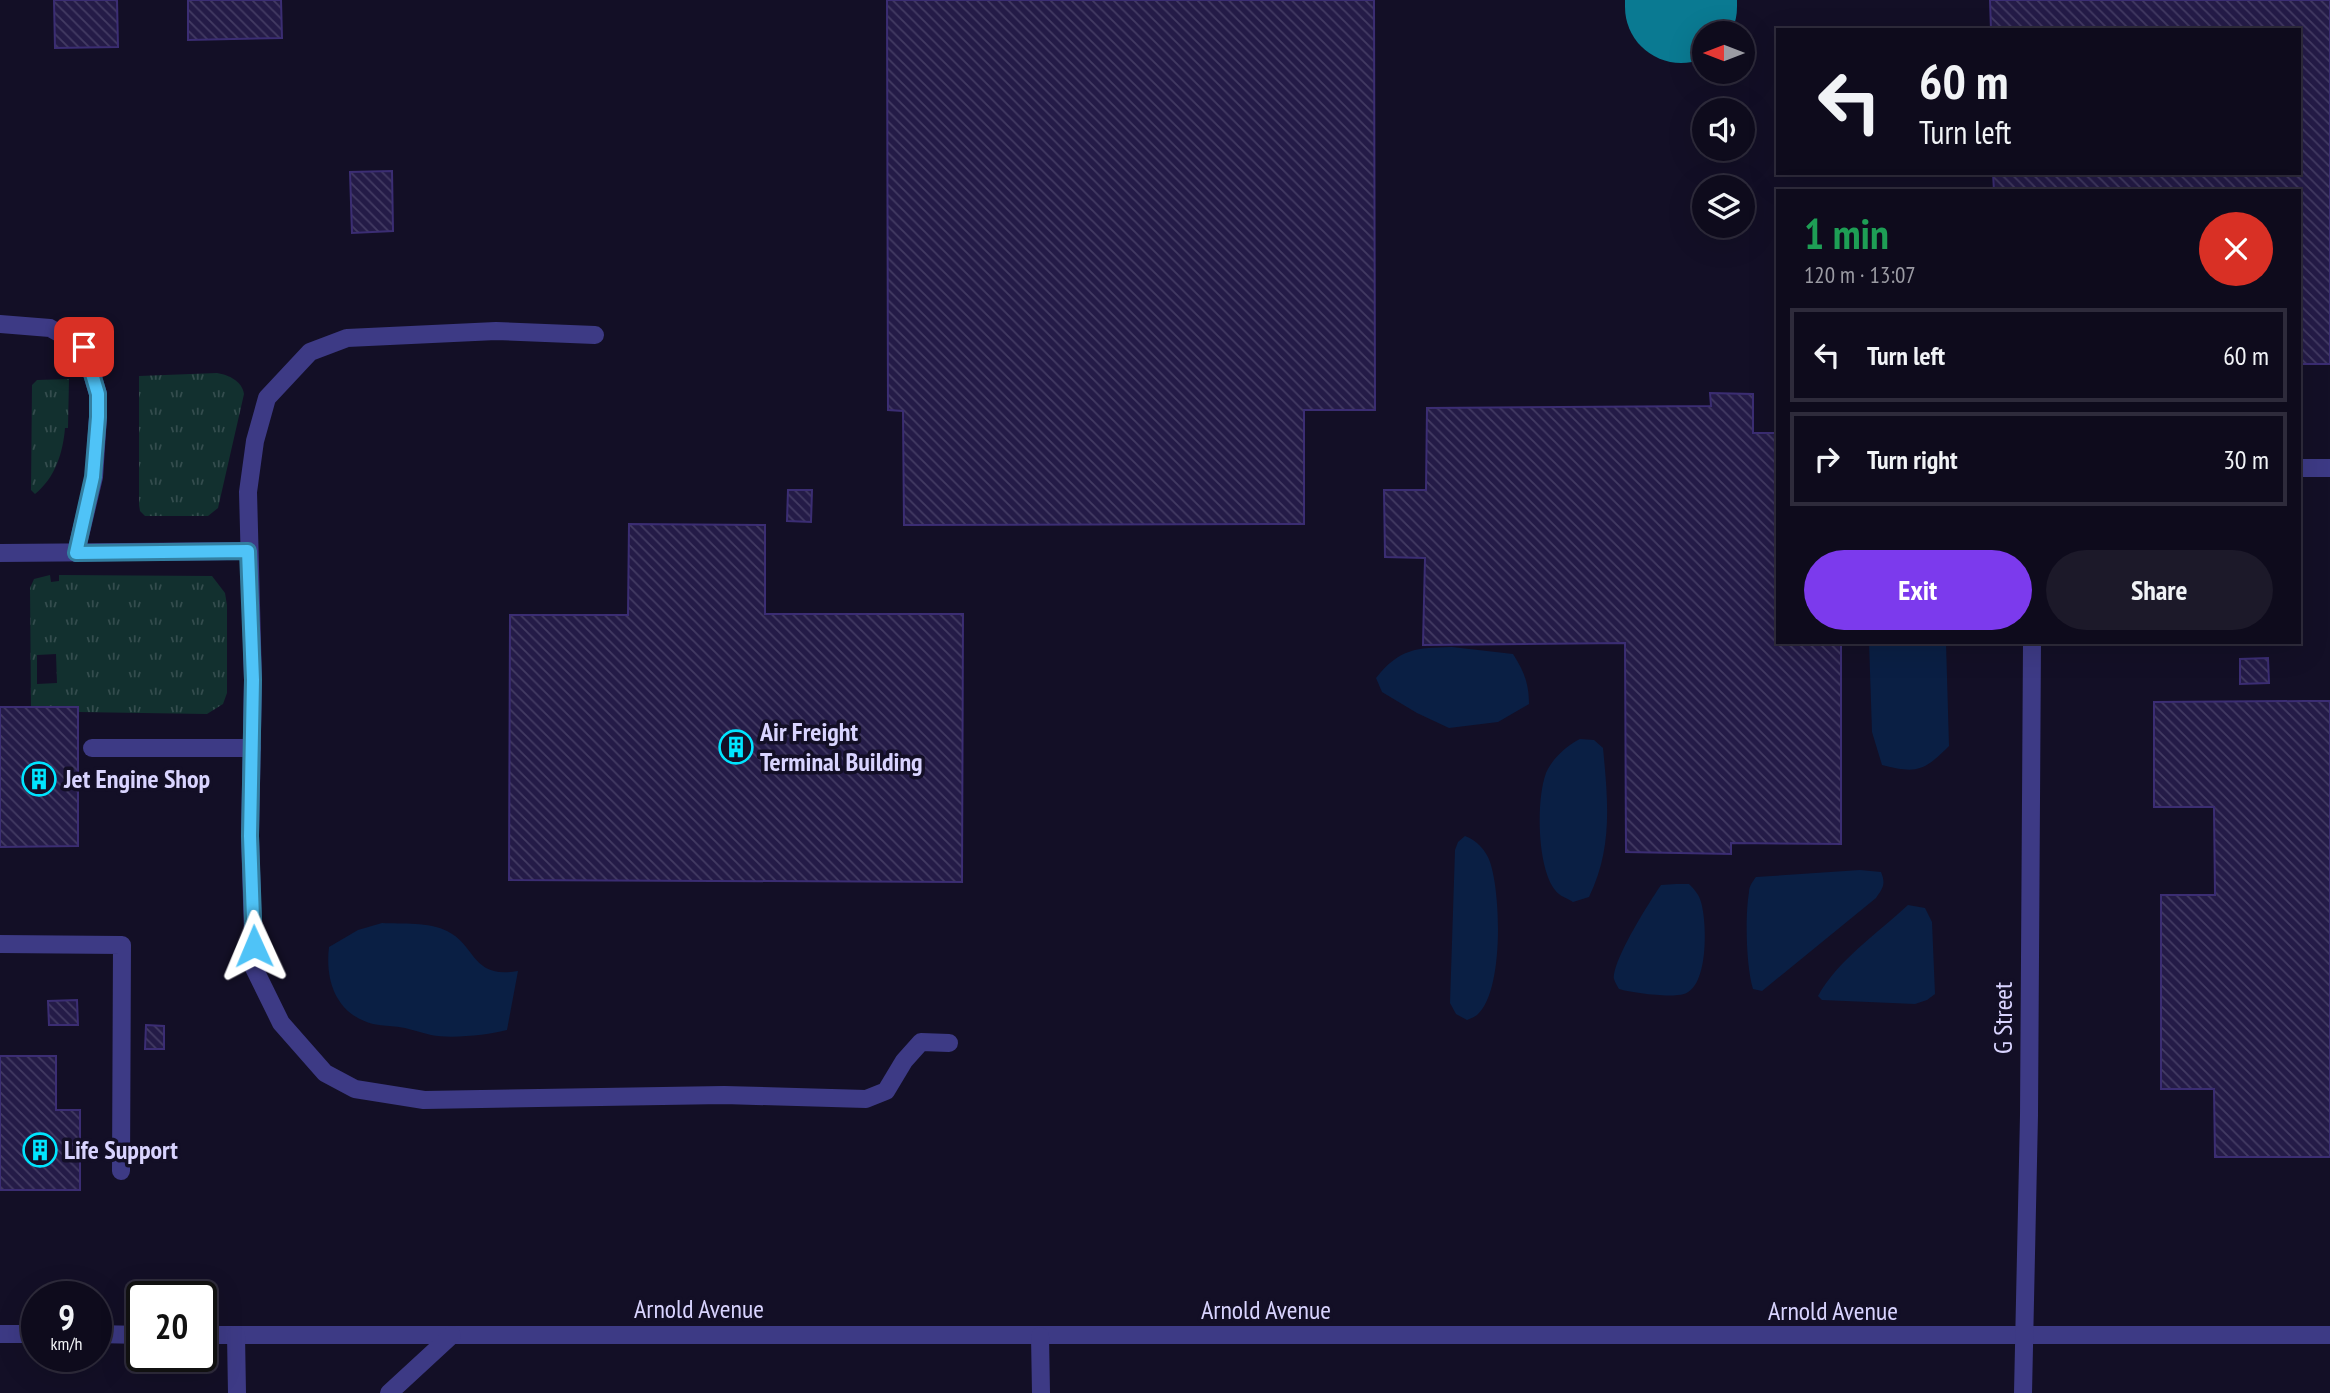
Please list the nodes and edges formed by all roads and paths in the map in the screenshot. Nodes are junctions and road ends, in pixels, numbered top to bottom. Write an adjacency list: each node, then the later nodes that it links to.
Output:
1 (0, 324): 6 (street)
2 (595, 335): 5 (street)
3 (2301, 468): 4 (street)
4 (2330, 468)
5 (248, 551): 6 (street); 10 (street)
6 (76, 553): 7 (street)
7 (0, 554)
8 (2032, 644): 21 (street, G Street)
9 (92, 748): 10 (street)
10 (252, 748): 12 (street)
11 (0, 944): 13 (street)
12 (949, 1043)
13 (121, 1171)
14 (0, 1334): 15 (street)
15 (21, 1334)
16 (217, 1335): 17 (street, Arnold Avenue)
17 (236, 1335): 18 (street, Arnold Avenue); 22 (street)
18 (452, 1335): 20 (street, Arnold Avenue); 23 (street)
19 (2330, 1335): 21 (street, Arnold Avenue)
20 (1040, 1336): 21 (street, Arnold Avenue); 24 (street)
21 (2024, 1337): 25 (street, G Street)
22 (236, 1393)
23 (389, 1393)
24 (1041, 1393)
25 (2023, 1393)

